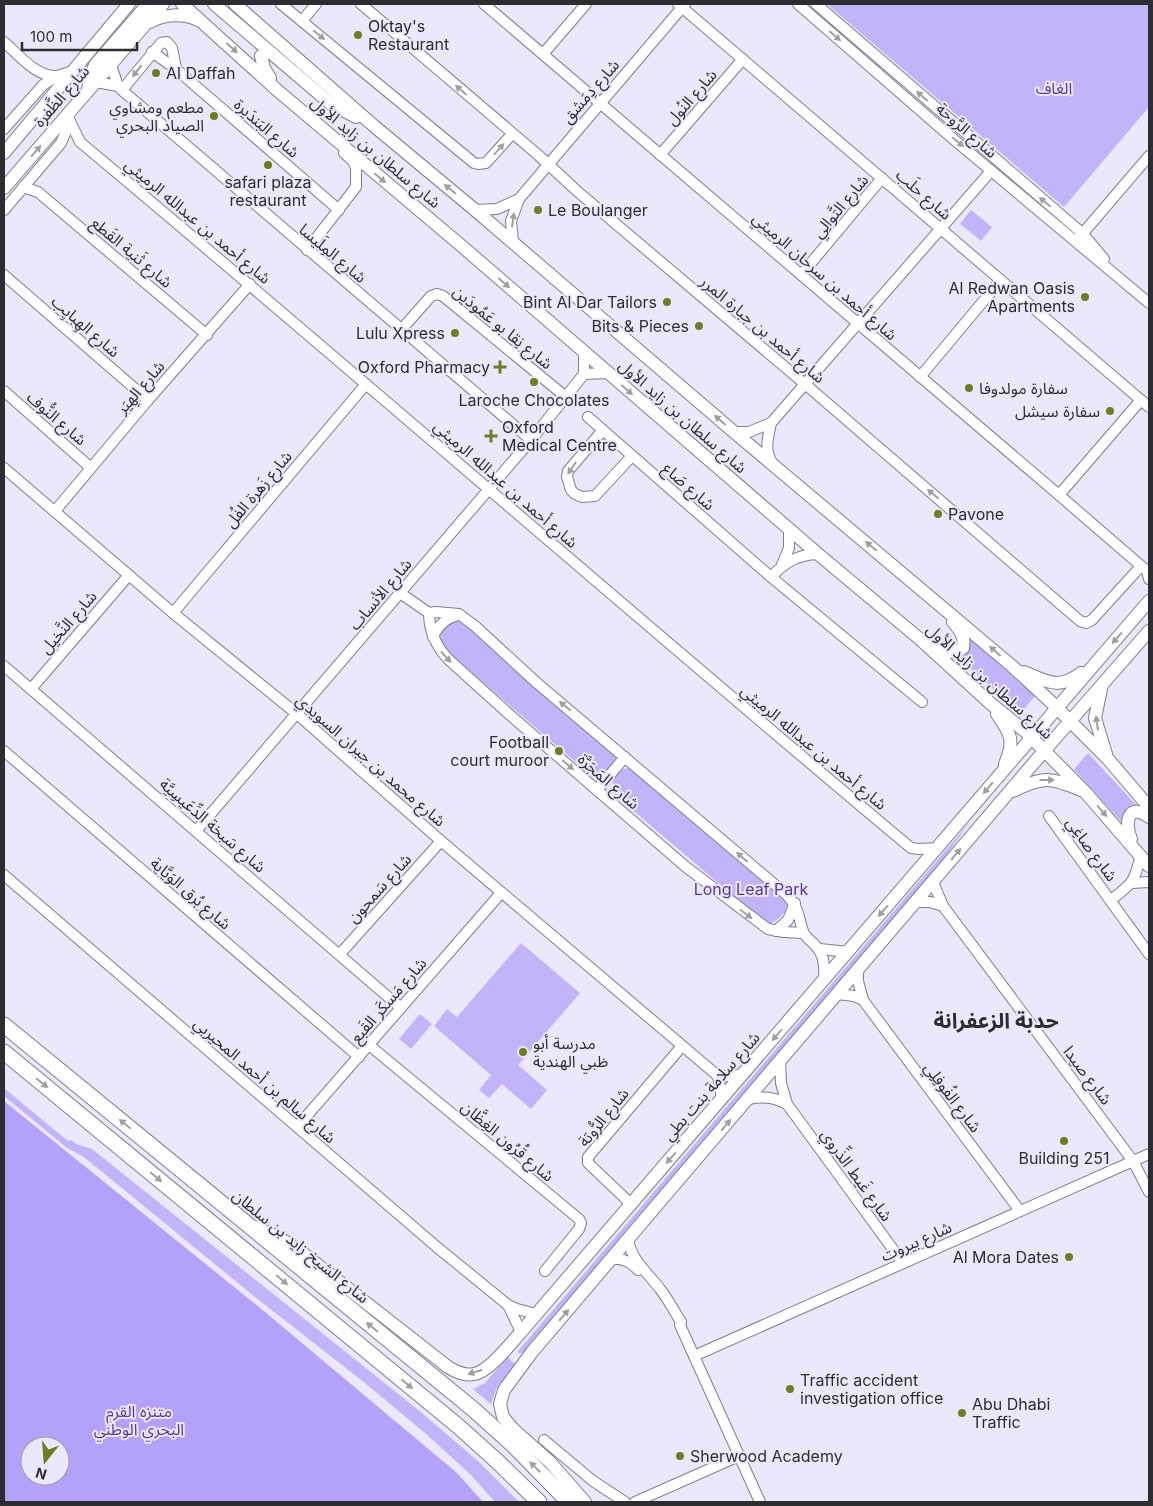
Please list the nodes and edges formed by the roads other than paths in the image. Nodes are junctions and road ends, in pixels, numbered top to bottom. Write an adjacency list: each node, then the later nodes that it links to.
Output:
1 (128, 4): 26 (main road, شارع الظَّفرة)
2 (148, 4): 28 (main road)
3 (163, 4): 17 (main road, شارع الظَّفرة)
4 (182, 4): 16 (main road, شارع سلطان بن زايد الأول)
5 (214, 4): 20 (main road)
6 (235, 4): 35 (main road, شارع سلطان بن زايد الأول)
7 (281, 4): 15 (street)
8 (316, 4): 15 (street)
9 (361, 4): 37 (street, شارع أحمد بن جبارة المرر, one-way to 9)
10 (484, 4): 21 (street, شارع أحمد بن سرحان الرميثي)
11 (586, 4): 21 (street)
12 (798, 4): 44 (street, شارع الرَّوحة, one-way to 44)
13 (816, 4): 55 (street, شارع الرَّوحة, one-way to 13)
14 (682, 5): 22 (street, شارع حلَب); 32 (street, شارع دِمَشق)
15 (302, 21): 37 (street, one-way to 37)
16 (205, 24): 17 (main road); 30 (main road, شارع سلطان بن زايد الأول, one-way to 30)
17 (146, 25): 23 (main road, شارع الظَّفرة)
18 (4, 42): 25 (street)
19 (152, 52): 24 (street, شارع البَندَيرة); 24 (street); 29 (street, one-way to 29)
20 (271, 53): 30 (main road); 35 (main road)
21 (543, 54): 32 (street, شارع أحمد بن سرحان الرميثي)
22 (743, 59): 41 (street, شارع النُول); 46 (street, شارع حلَب)
23 (111, 64): 28 (main road, شارع الظَّفرة); 29 (street)
24 (176, 69): 52 (street, شارع البَندَيرة)
25 (38, 71): 27 (street); 31 (street)
26 (73, 71): 27 (street, شارع الظَّفرة); 40 (main road, شارع الظَّفرة)
27 (57, 76): 31 (street, شارع الظَّفرة)
28 (92, 86): 29 (street); 33 (main road, شارع الظَّفرة)
29 (120, 88): 58 (street, شارع المِلَيسا)
30 (277, 90): 34 (main road, شارع سلطان بن زايد الأول)
31 (36, 93): 36 (street, شارع الظَّفرة)
32 (600, 103): 41 (street, شارع أحمد بن سرحان الرميثي); 43 (street, شارع دِمَشق)
33 (68, 118): 38 (street, شارع أحمد بن عبدالله الرميثي); 39 (street); 47 (main road, شارع الظَّفرة, one-way to 33)
34 (310, 118): 52 (street); 68 (main road, شارع سلطان بن زايد الأول, one-way to 68)
35 (374, 126): 53 (main road, شارع سلطان بن زايد الأول, one-way to 35)
36 (4, 129)
37 (512, 134): 43 (street, شارع أحمد بن جبارة المرر)
38 (80, 142): 39 (street); 63 (street, شارع أحمد بن عبدالله الرميثي)
39 (61, 143): 45 (street)
40 (4, 153)
41 (660, 155): 60 (street, شارع أحمد بن سرحان الرميثي)
42 (1149, 156): 55 (street)
43 (548, 164): 50 (street, شارع دِمَشق); 73 (street, شارع أحمد بن جبارة المرر)
44 (991, 171): 54 (street); 57 (street, شارع الرَّوحة)
45 (36, 172): 48 (street); 49 (street)
46 (882, 178): 54 (street, شارع حلَب); 60 (street, شارع التَّوالِي)
47 (4, 188)
48 (23, 188): 49 (street, شارع ثَنية القَطع); 51 (street)
49 (38, 192): 67 (street, شارع ثَنية القَطع)
50 (519, 199): 53 (street, شارع دِمَشق); 56 (street, شارع دِمَشق, one-way to 50)
51 (4, 210)
52 (339, 210): 58 (street)
53 (475, 210): 56 (main road, شارع سلطان بن زايد الأول)
54 (941, 229): 62 (street, شارع حلَب); 65 (street)
55 (1082, 234): 57 (street); 61 (street, شارع الرَّوحة)
56 (513, 241): 81 (main road, شارع سلطان بن زايد الأول, one-way to 56)
57 (1075, 242): 61 (street, شارع الرَّوحة)
58 (306, 250): 66 (street, شارع المِلَيسا)
59 (4, 275): 76 (street, شارع الهِبايِب)
60 (801, 275): 65 (street, شارع أحمد بن سرحان الرميثي)
61 (1119, 276): 64 (street, شارع الرَّوحة)
62 (1001, 280): 71 (street); 77 (street, شارع حلَب)
63 (250, 284): 67 (street, شارع الهِيَر); 72 (street, شارع أحمد بن عبدالله الرميثي)
64 (1149, 303)
65 (858, 324): 71 (street, شارع أحمد بن سرحان الرميثي); 73 (street)
66 (401, 330): 75 (street, شارع نِقا بو عَمُودَين); 82 (street, شارع المِلَيسا)
67 (206, 335): 76 (street, شارع الهِيَر)
68 (584, 352): 69 (main road, شارع سلطان بن زايد الأول); 70 (street)
69 (608, 373): 70 (street); 90 (main road, شارع سلطان بن زايد الأول, one-way to 90)
70 (584, 374): 75 (street, شارع الأنساب)
71 (920, 377): 88 (street, شارع أحمد بن سرحان الرميثي)
72 (366, 384): 87 (street, شارع أحمد بن عبدالله الرميثي); 99 (street, شارع زَهرة الفُل)
73 (805, 384): 79 (street); 93 (street, شارع أحمد بن جبارة المرر, one-way to 73)
74 (4, 391): 86 (street, شارع النُّوف)
75 (566, 397): 82 (street, شارع الأنساب)
76 (148, 400): 86 (street, شارع الهِيَر)
77 (1145, 404): 88 (street)
78 (588, 417): 80 (street, شارع صَاع)
79 (771, 423): 81 (street); 84 (street)
80 (602, 430): 83 (street, شارع صَاع); 83 (street, one-way to 83)
81 (734, 432): 84 (main road, شارع سلطان بن زايد الأول)
82 (531, 440): 87 (street, شارع الأنساب)
83 (632, 456): 95 (street, شارع صَاع)
84 (773, 465): 97 (main road, شارع سلطان بن زايد الأول, one-way to 84)
85 (4, 468): 89 (street, شارع محمد بن جبران السويدي)
86 (91, 468): 89 (street, شارع الهِيَر)
87 (488, 490): 96 (street, شارع الأنساب); 130 (street, شارع أحمد بن عبدالله الرميثي)
88 (1059, 495): 93 (street, شارع أحمد بن سرحان الرميثي)
89 (55, 511): 94 (street, شارع محمد بن جبران السويدي)
90 (789, 528): 91 (main road, شارع سلطان بن زايد الأول); 92 (street)
91 (818, 554): 92 (street); 104 (main road, شارع سلطان بن زايد الأول)
92 (782, 565): 95 (street)
93 (1146, 572)
94 (129, 575): 99 (street, شارع محمد بن جبران السويدي); 109 (street, شارع النَّخيل)
95 (771, 577): 110 (street, شارع صَاع)
96 (400, 593): 100 (street); 113 (street, شارع الأنساب)
97 (932, 598): 104 (main road); 107 (main road, شارع سلطان بن زايد الأول, one-way to 97)
98 (1149, 601): 105 (main road, شارع سلامة بنت بطي, one-way to 105)
99 (173, 612): 113 (street, شارع محمد بن جبران السويدي)
100 (429, 613): 101 (street); 103 (street, شارع المَجَرَّة)
101 (459, 614): 103 (street); 118 (street, شارع المَجَرَّة, one-way to 101)
102 (1149, 631): 108 (main road)
103 (433, 636): 121 (street, شارع المَجَرَّة, one-way to 121)
104 (921, 640): 111 (main road, شارع سلطان بن زايد الأول)
105 (1099, 659): 107 (main road); 112 (main road, شارع سلامة بنت بطي)
106 (4, 666): 109 (street, شارع سَبخة الدِّعَيسِيَّة)
107 (1012, 666): 112 (main road, شارع سلطان بن زايد الأول)
108 (1102, 686): 114 (main road); 119 (main road, one-way to 108)
109 (31, 689): 127 (street, شارع سَبخة الدِّعَيسِيَّة)
110 (922, 702)
111 (990, 704): 115 (main road, شارع سلطان بن زايد الأول); 120 (main road)
112 (1057, 708): 114 (main road, شارع سلطان بن زايد الأول); 115 (main road, شارع سلامة بنت بطي)
113 (297, 714): 127 (street, شارع الأنساب); 128 (street, شارع محمد بن جبران السويدي)
114 (1071, 721): 117 (main road); 119 (main road, شارع سلطان بن زايد الأول)
115 (1032, 738): 117 (main road, شارع سلطان بن زايد الأول); 120 (main road, شارع سلامة بنت بطي)
116 (4, 751): 158 (street, شارع بُرق الوَيَّاية)
117 (1044, 751): 122 (main road); 123 (main road, شارع سلطان بن زايد الأول)
118 (625, 757): 121 (street); 141 (street, شارع المَجَرَّة, one-way to 118)
119 (1108, 759): 124 (main road, شارع سلطان بن زايد الأول)
120 (1001, 773): 129 (main road, شارع سلامة بنت بطي, one-way to 129)
121 (597, 790): 143 (street, شارع المَجَرَّة, one-way to 143)
122 (1008, 793): 123 (main road, one-way to 123); 135 (main road, one-way to 122)
123 (1086, 793): 131 (main road, شارع سلطان بن زايد الأول, one-way to 131)
124 (1149, 807)
125 (1049, 816): 139 (street, شارع صاغِي)
126 (1149, 816): 131 (main road)
127 (196, 831): 147 (street, شارع سَبخة الدِّعَيسِيَّة)
128 (441, 841): 138 (street, شارع محمد بن جبران السويدي); 147 (street, شارع سَمحون)
129 (938, 848): 130 (street); 133 (main road, شارع سلامة بنت بطي)
130 (912, 849): 133 (street)
131 (1137, 851): 132 (main road, شارع سلطان بن زايد الأول); 137 (street, شارع صاغِي)
132 (1149, 866)
133 (917, 872): 146 (main road, شارع سلامة بنت بطي, one-way to 146)
134 (4, 875): 165 (street, شارع سالم بن أحمد المحيربي)
135 (933, 882): 140 (main road); 142 (street, شارع صيدا)
136 (1149, 882): 137 (street, شارع صاغِي)
137 (1132, 883): 139 (street, شارع صاغِي)
138 (501, 893): 153 (street, شارع مَسكَر القَبع); 156 (street, شارع محمد بن جبران السويدي)
139 (1111, 900): 148 (street, شارع صاغِي)
140 (916, 902): 142 (street); 149 (main road)
141 (794, 903): 143 (street); 144 (street, شارع المَجَرَّة)
142 (943, 906): 167 (street, شارع صيدا)
143 (776, 931): 144 (street, شارع المَجَرَّة)
144 (803, 934): 145 (street)
145 (820, 950): 146 (street); 150 (street)
146 (848, 952): 150 (main road, شارع سلامة بنت بطي)
147 (340, 954): 153 (street, شارع سَبخة الدِّعَيسِيَّة)
148 (1149, 954)
149 (858, 970): 151 (main road); 152 (street, شارع الفُوفِلِي)
150 (824, 980): 160 (main road, شارع سلامة بنت بطي, one-way to 160)
151 (837, 994): 152 (street); 159 (main road)
152 (863, 1000): 170 (street, شارع الفُوفِلِي)
153 (401, 1008): 155 (street, شارع مَسكَر القَبع)
154 (4, 1025): 171 (highway, شارع الشيخ زايد بن سلطان, one-way to 154)
155 (369, 1045): 158 (street, شارع مَسكَر القَبع); 175 (street, شارع قُرُون الغِظَّان)
156 (682, 1046): 161 (street, شارع محمد بن جبران السويدي); 169 (street, شارع الرُّوتة)
157 (4, 1052): 185 (highway, one-way to 185)
158 (359, 1056): 165 (street, شارع مَسكَر القَبع)
159 (780, 1061): 163 (main road); 164 (street, شارع غَيط الذِّروي)
160 (744, 1074): 161 (street); 162 (main road, شارع سلامة بنت بطي)
161 (718, 1076): 162 (street)
162 (722, 1099): 169 (main road, شارع سلامة بنت بطي, one-way to 169)
163 (748, 1099): 164 (street); 172 (main road, one-way to 163)
164 (788, 1104): 174 (street, شارع غَيط الذِّروي)
165 (297, 1127): 176 (street, شارع سالم بن أحمد المحيربي)
166 (1149, 1154): 167 (street, شارع بيروت)
167 (1133, 1161): 168 (street, شارع صيدا); 170 (street, شارع بيروت)
168 (1149, 1192)
169 (631, 1204): 177 (main road, شارع سلامة بنت بطي)
170 (1020, 1211): 174 (street, شارع بيروت)
171 (244, 1222): 180 (main road, شارع سلامة بنت بطي, one-way to 171); 186 (highway, شارع الشيخ زايد بن سلطان, one-way to 171)
172 (628, 1239): 173 (main road); 178 (street)
173 (612, 1259): 178 (street); 181 (main road, one-way to 173)
174 (903, 1263): 182 (street, شارع بيروت)
175 (545, 1271)
176 (508, 1305): 177 (street, شارع سالم بن أحمد المحيربي); 179 (street, شارع سالم بن أحمد المحيربي)
177 (536, 1314): 179 (main road, شارع سلامة بنت بطي)
178 (680, 1325): 182 (street)
179 (521, 1332): 180 (main road, شارع سلامة بنت بطي)
180 (512, 1342): 181 (main road)
181 (532, 1352): 187 (main road)
182 (694, 1356): 184 (street)
183 (544, 1440): 188 (street)
184 (739, 1456): 189 (street); 190 (street)
185 (538, 1502)
186 (569, 1502)
187 (585, 1502)
188 (625, 1502)
189 (635, 1502)
190 (760, 1502)

